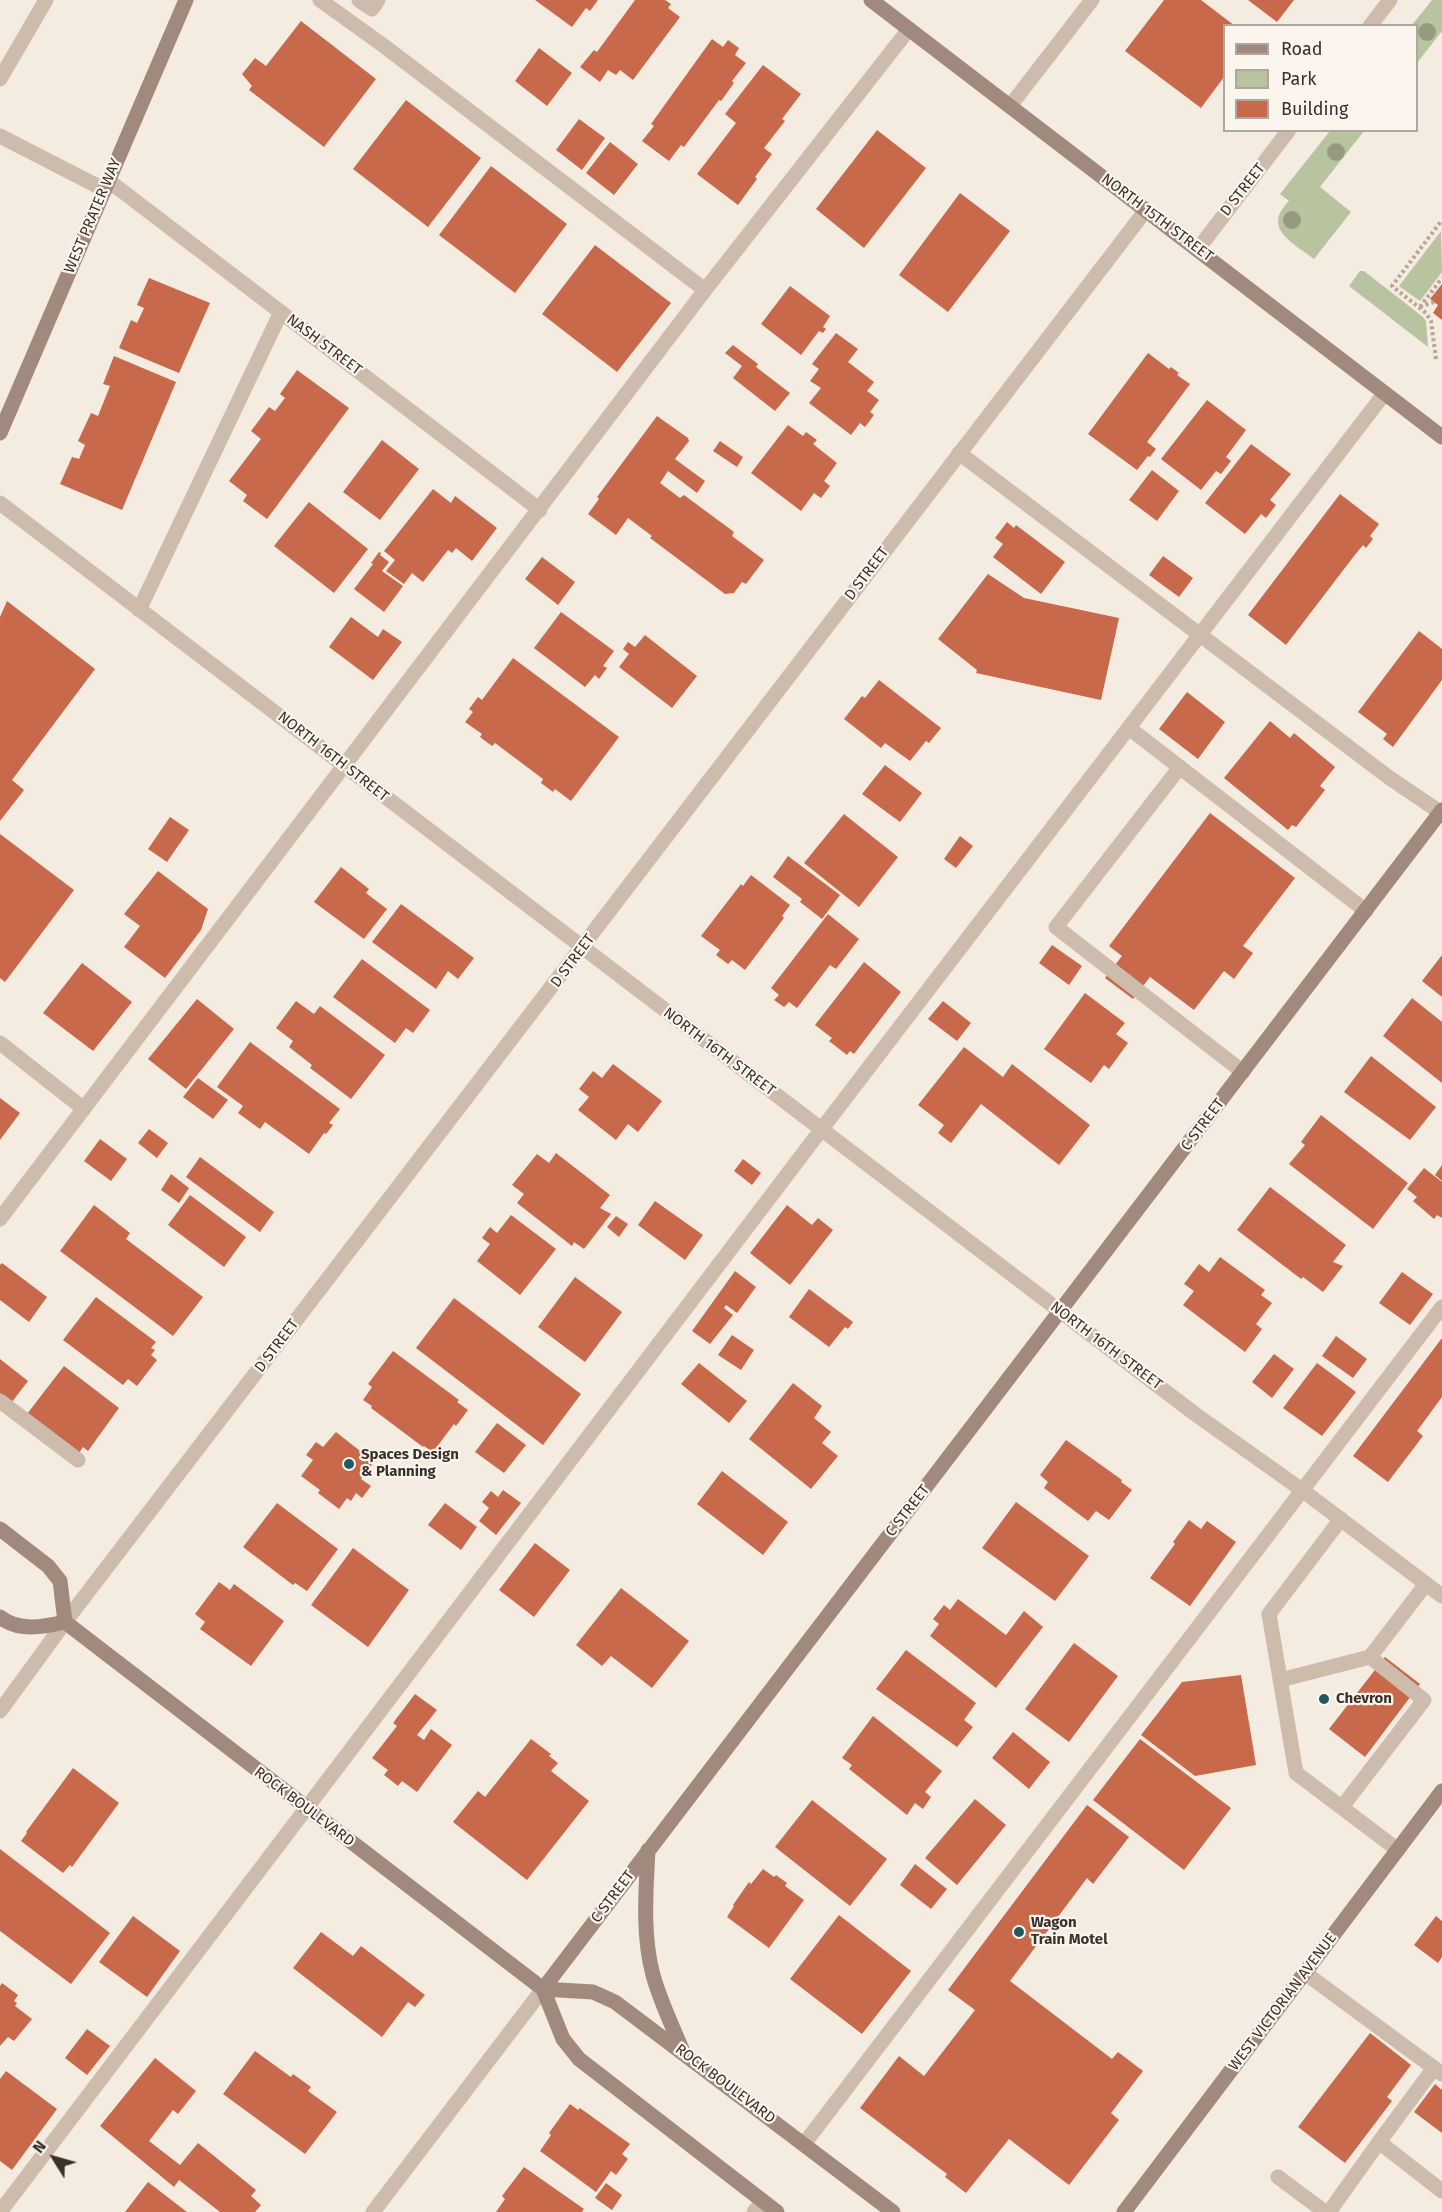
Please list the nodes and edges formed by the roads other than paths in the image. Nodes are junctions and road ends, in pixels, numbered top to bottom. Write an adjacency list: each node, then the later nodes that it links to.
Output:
1 (46, 0): 11 (street)
2 (186, 0): 15 (main road, WEST PRATER WAY)
3 (320, 0): 18 (street)
4 (359, 0): 5 (street)
5 (378, 0)
6 (871, 0): 10 (main road, NORTH 15TH STREET)
7 (1092, 0): 12 (street)
8 (1390, 0): 9 (street)
9 (1372, 24)
10 (909, 29): 12 (main road, NORTH 15TH STREET); 18 (street)
11 (0, 80)
12 (1010, 106): 16 (main road, NORTH 15TH STREET)
13 (1287, 132): 17 (street, D STREET)
14 (0, 136): 15 (street, NASH STREET)
15 (107, 185): 19 (street, NASH STREET); 21 (main road, WEST PRATER WAY)
16 (1146, 210): 17 (main road, NORTH 15TH STREET); 23 (street, D STREET)
17 (1198, 249): 20 (main road, NORTH 15TH STREET)
18 (705, 291): 25 (street)
19 (281, 312): 25 (street, NASH STREET); 26 (street)
20 (1384, 394): 22 (main road, NORTH 15TH STREET); 27 (street)
21 (0, 433)
22 (1442, 437)
23 (959, 453): 27 (street); 33 (street, D STREET)
24 (0, 503): 26 (street, NORTH 16TH STREET)
25 (540, 510): 29 (street)
26 (139, 610): 29 (street, NORTH 16TH STREET)
27 (1201, 636): 28 (street); 31 (street)
28 (1130, 728): 30 (street); 37 (street)
29 (344, 766): 33 (street, NORTH 16TH STREET); 36 (street)
30 (1180, 767): 32 (street); 35 (street)
31 (1441, 811): 32 (main road, C STREET)
32 (1366, 911): 35 (main road, C STREET)
33 (582, 948): 37 (street, NORTH 16TH STREET); 49 (street, D STREET)
34 (0, 1043): 36 (street)
35 (1243, 1072): 40 (main road, C STREET)
36 (84, 1109): 38 (street)
37 (821, 1130): 40 (street, NORTH 16TH STREET); 55 (street)
38 (0, 1219)
39 (1442, 1307): 43 (street)
40 (1061, 1311): 43 (street, NORTH 16TH STREET); 56 (main road, C STREET)
41 (0, 1401): 42 (street)
42 (78, 1460)
43 (1302, 1490): 44 (street, NORTH 16TH STREET); 63 (street)
44 (1341, 1519): 46 (street, NORTH 16TH STREET); 51 (street)
45 (0, 1529): 49 (main road)
46 (1426, 1584): 47 (street, NORTH 16TH STREET); 50 (street)
47 (1442, 1596)
48 (0, 1617): 49 (main road)
49 (65, 1622): 52 (street, D STREET); 55 (main road, ROCK BOULEVARD)
50 (1370, 1657): 51 (street); 54 (street)
51 (1280, 1680): 54 (street)
52 (0, 1711)
53 (1442, 1791): 57 (main road, WEST VICTORIAN AVENUE)
54 (1342, 1807): 57 (street)
55 (306, 1809): 59 (main road, ROCK BOULEVARD); 67 (street)
56 (648, 1850): 59 (main road, C STREET); 60 (main road)
57 (1398, 1850): 58 (main road, WEST VICTORIAN AVENUE)
58 (1305, 1973): 61 (street); 71 (main road, WEST VICTORIAN AVENUE)
59 (543, 1989): 60 (main road, ROCK BOULEVARD); 66 (main road); 68 (street, C STREET)
60 (683, 2052): 63 (main road, ROCK BOULEVARD)
61 (1438, 2071): 62 (street)
62 (1380, 2142): 65 (street); 72 (street)
63 (804, 2144): 70 (main road, ROCK BOULEVARD)
64 (1278, 2177): 72 (street)
65 (1442, 2191)
66 (758, 2207): 69 (main road)
67 (0, 2212)
68 (374, 2212)
69 (777, 2212)
70 (893, 2212)
71 (1124, 2212)
72 (1327, 2212)

